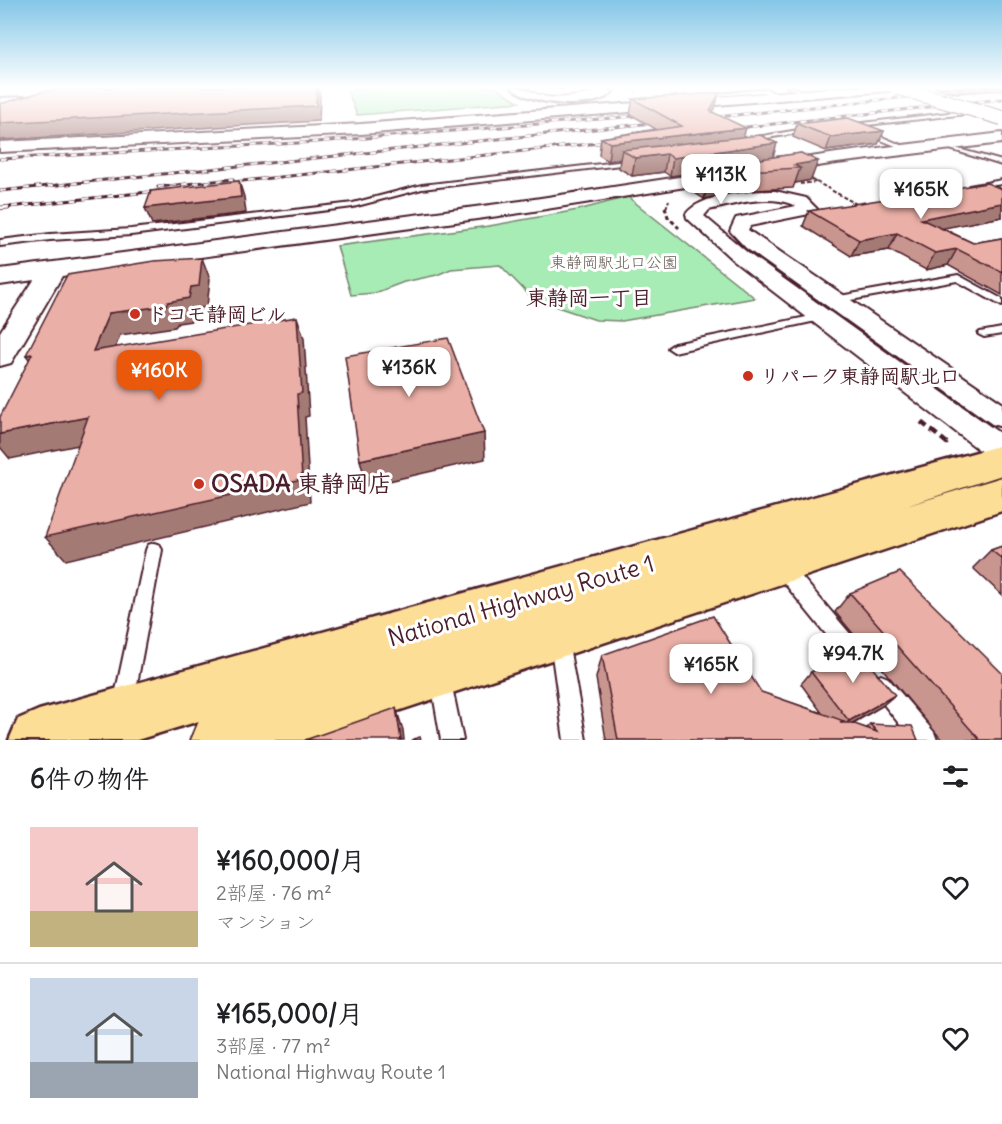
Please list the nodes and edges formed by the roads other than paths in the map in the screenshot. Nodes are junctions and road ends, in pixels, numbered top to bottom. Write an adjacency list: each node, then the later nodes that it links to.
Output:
1 (444, 122): 8 (street)
2 (877, 122): 3 (lane)
3 (843, 125)
4 (820, 128): 9 (lane)
5 (868, 133): 10 (lane)
6 (1002, 138): 7 (street)
7 (949, 144): 10 (street); 11 (lane); 11 (lane)
8 (0, 147)
9 (758, 147)
10 (908, 149): 19 (street)
11 (992, 160): 13 (lane)
12 (642, 161): 18 (lane)
13 (1002, 164)
14 (1002, 182): 15 (lane)
15 (986, 192)
16 (696, 218): 17 (street); 17 (street); 22 (street)
17 (739, 226): 22 (street)
18 (0, 243)
19 (52, 270): 20 (street); 26 (street)
20 (0, 277)
21 (1002, 303): 22 (lane)
22 (827, 308): 25 (lane); 27 (street); 28 (street)
23 (1002, 331): 24 (lane)
24 (984, 334)
25 (674, 348)
26 (0, 357)
27 (1002, 417)
28 (1002, 451)
29 (1002, 460): 35 (highway, National Highway Route 1)
30 (1002, 494): 32 (highway, National Highway Route 1)
31 (154, 550): 35 (lane)
32 (780, 564): 33 (highway, National Highway Route 1); 40 (lane)
33 (558, 634): 34 (highway, National Highway Route 1); 39 (lane)
34 (439, 671): 37 (highway, National Highway Route 1); 38 (lane)
35 (121, 716): 36 (highway, National Highway Route 1)
36 (39, 740)
37 (221, 740)
38 (452, 740)
39 (575, 740)
40 (926, 740)

